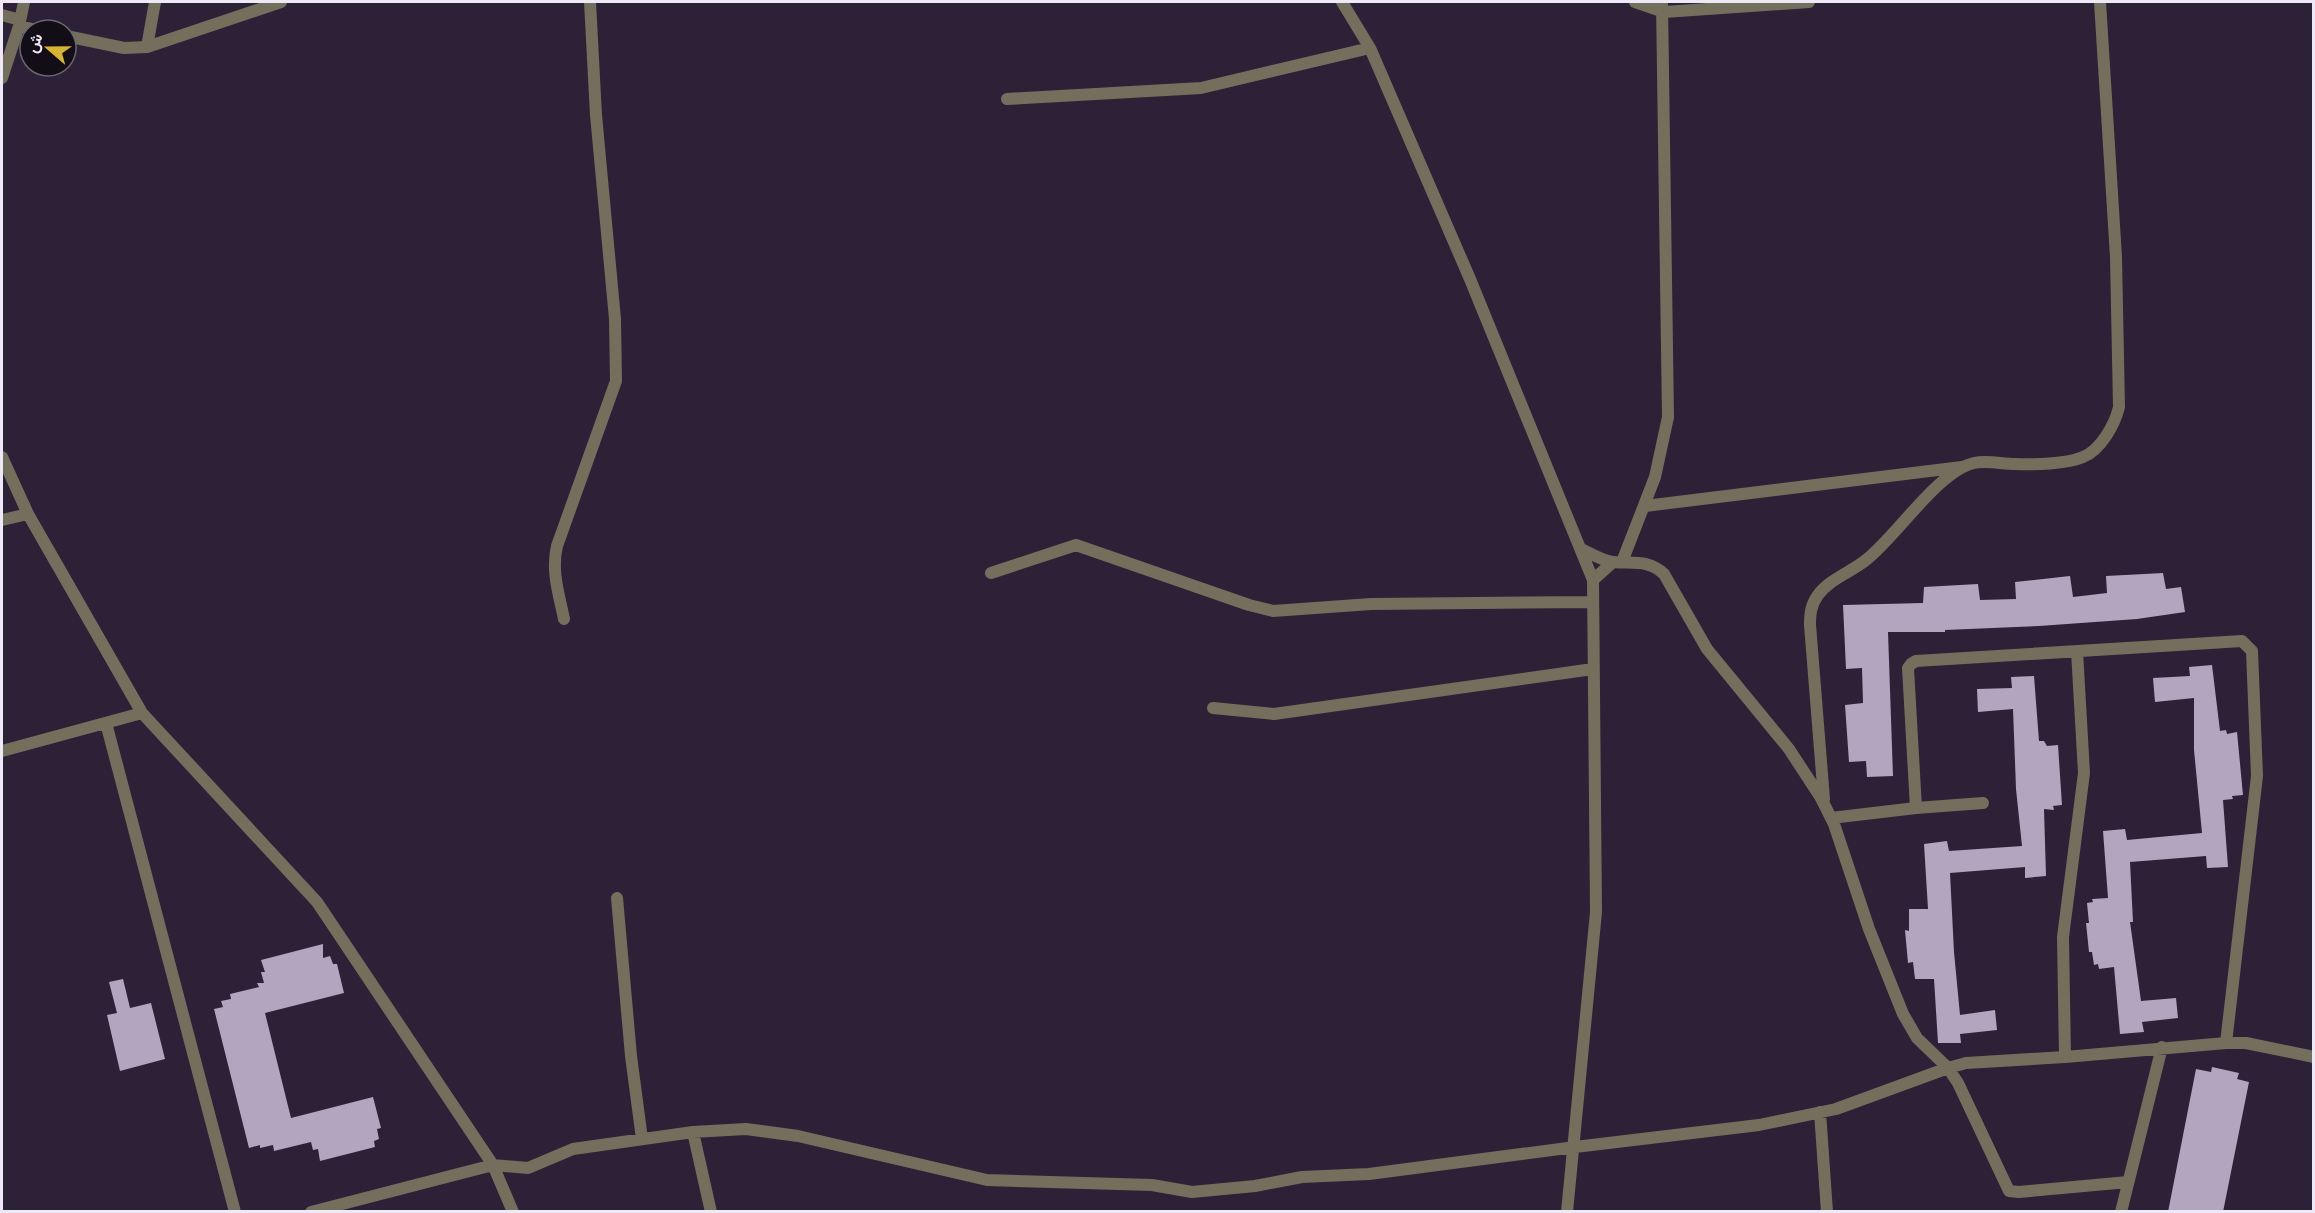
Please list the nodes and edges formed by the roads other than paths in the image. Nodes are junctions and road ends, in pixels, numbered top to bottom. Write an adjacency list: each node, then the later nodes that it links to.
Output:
1 (24, 2): 11 (street)
2 (155, 2): 15 (street)
3 (282, 2): 15 (street)
4 (590, 2): 29 (street)
5 (1342, 2): 16 (street)
6 (1635, 2): 9 (street)
7 (1809, 2): 9 (street)
8 (2100, 2): 20 (street)
9 (1663, 7): 21 (street)
10 (2, 15): 12 (street)
11 (21, 18)
12 (18, 22)
13 (18, 29): 17 (street)
14 (78, 39): 15 (street)
15 (147, 47)
16 (1370, 48): 18 (street); 24 (street)
17 (2, 78)
18 (1007, 99)
19 (2, 457): 22 (street)
20 (1964, 467): 21 (street); 37 (street)
21 (1645, 506): 25 (street)
22 (28, 514): 23 (street); 33 (street)
23 (2, 520)
24 (1581, 549): 25 (street); 27 (street)
25 (1617, 562): 27 (street); 37 (street)
26 (992, 573): 28 (street)
27 (1593, 580): 28 (street)
28 (1593, 602): 31 (street)
29 (564, 620)
30 (2077, 651): 38 (street); 41 (street); 43 (street)
31 (1593, 669): 32 (street); 49 (street)
32 (1213, 708)
33 (142, 713): 34 (street); 50 (street)
34 (106, 723): 35 (street); 52 (street)
35 (2, 751)
36 (1983, 803): 38 (street)
37 (1824, 804): 39 (street)
38 (1916, 808): 39 (street)
39 (1831, 818): 45 (street)
40 (617, 898): 48 (street)
41 (2226, 1043): 42 (street); 44 (street)
42 (2162, 1047): 43 (street); 51 (street)
43 (2065, 1057): 45 (street)
44 (2313, 1057)
45 (1948, 1068): 46 (street); 51 (street)
46 (1820, 1112): 49 (street); 57 (street)
47 (693, 1132): 48 (street); 49 (street); 55 (street)
48 (642, 1139): 50 (street)
49 (1575, 1147): 56 (street)
50 (493, 1165): 53 (street); 54 (street)
51 (2128, 1182): 58 (street)
52 (235, 1212)
53 (311, 1212)
54 (513, 1212)
55 (711, 1212)
56 (1568, 1212)
57 (1827, 1212)
58 (2121, 1212)

